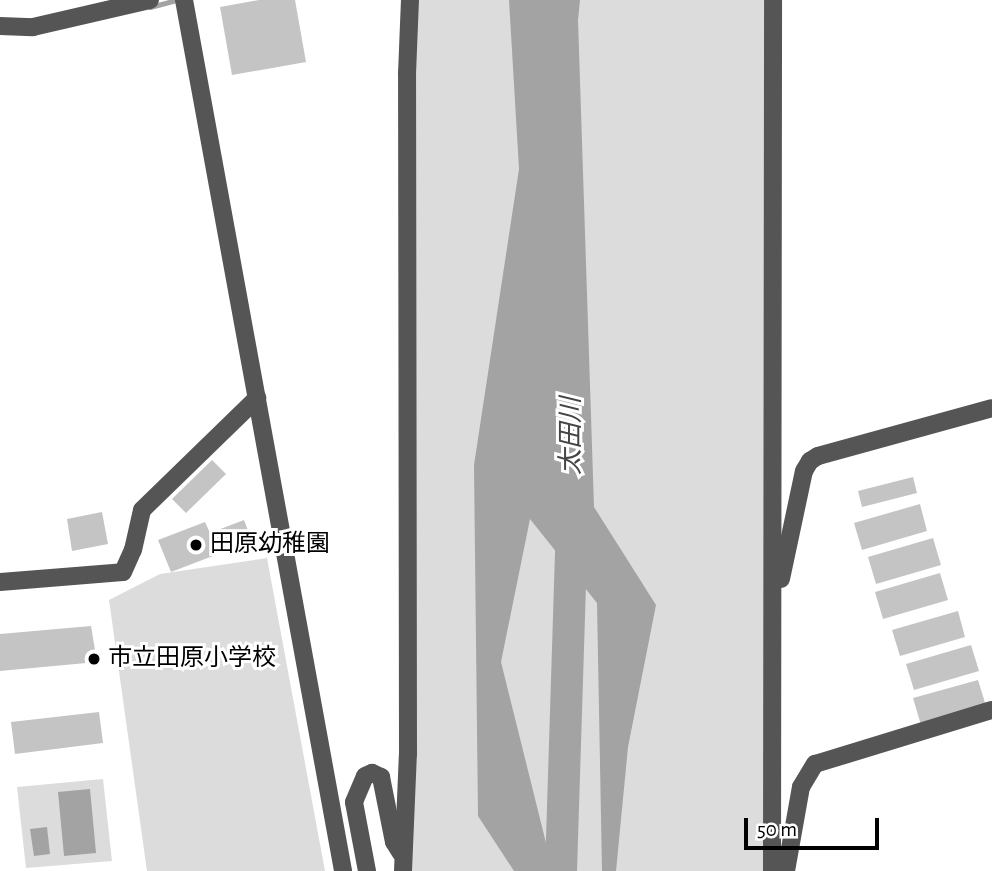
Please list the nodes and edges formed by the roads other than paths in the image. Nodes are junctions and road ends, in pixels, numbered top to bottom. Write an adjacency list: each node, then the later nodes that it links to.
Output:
1 (150, 0): 5 (street)
2 (184, 0): 6 (street)
3 (410, 0): 11 (street)
4 (773, 0): 9 (street)
5 (0, 26)
6 (257, 398): 8 (street); 12 (street)
7 (992, 408): 9 (street)
8 (0, 582)
9 (774, 608): 14 (street)
10 (992, 710): 15 (street)
11 (401, 866): 13 (street)
12 (342, 871)
13 (367, 871)
14 (772, 871)
15 (786, 871)

